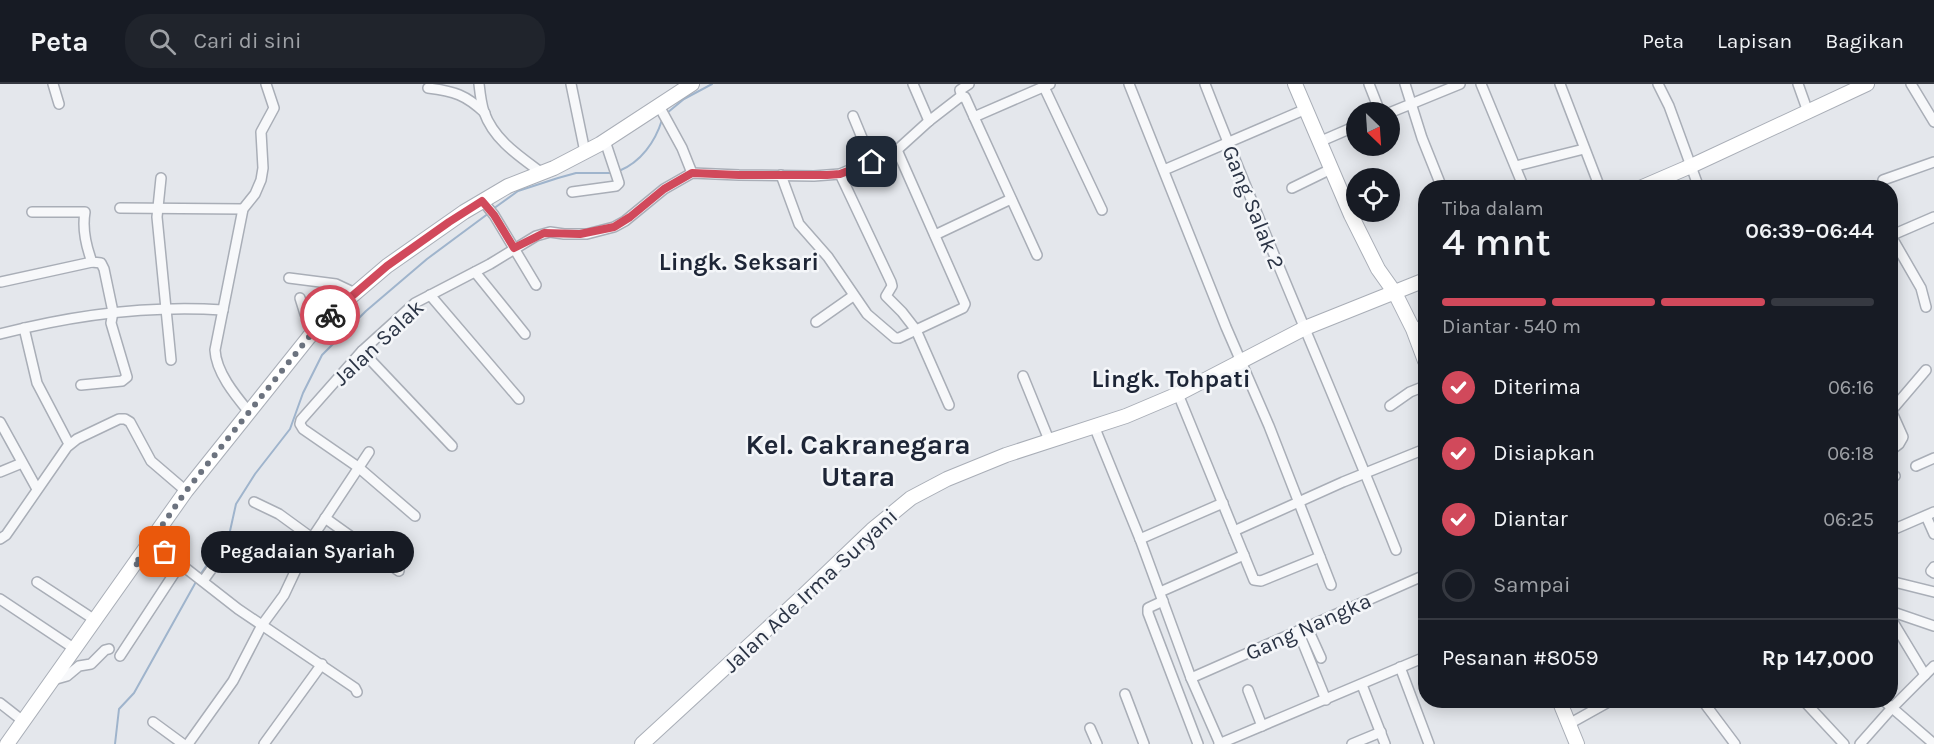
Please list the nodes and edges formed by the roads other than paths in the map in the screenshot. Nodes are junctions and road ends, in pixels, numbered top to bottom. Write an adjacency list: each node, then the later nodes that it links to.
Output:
1 (53, 84): 24 (street)
2 (266, 84): 65 (street)
3 (479, 84): 29 (street)
4 (571, 84): 41 (street)
5 (913, 84): 33 (street)
6 (969, 84): 22 (street)
7 (1129, 84): 47 (street)
8 (1205, 84): 37 (street, Gang Salak 2)
9 (1295, 84): 26 (street)
10 (1370, 84): 23 (street)
11 (1405, 84): 25 (street)
12 (1460, 84): 25 (street)
13 (1480, 84): 44 (street)
14 (1560, 84): 39 (street)
15 (1658, 84): 45 (street)
16 (1798, 84): 28 (street)
17 (1867, 84): 28 (street)
18 (1911, 84): 34 (street)
19 (690, 85): 30 (street)
20 (1047, 85): 32 (street); 66 (street)
21 (428, 88): 29 (street)
22 (962, 97): 32 (street); 33 (street)
23 (1376, 102)
24 (59, 104)
25 (1412, 104): 27 (street); 53 (street)
26 (1306, 109): 37 (street); 38 (street)
27 (1400, 109)
28 (1808, 112): 45 (street)
29 (485, 113): 48 (street)
30 (663, 113): 36 (street); 49 (street)
31 (853, 116): 42 (street)
32 (974, 117): 61 (street)
33 (929, 121): 40 (street)
34 (1934, 122)
35 (1346, 130): 38 (street)
36 (604, 141): 41 (street); 60 (street)
37 (1227, 142): 47 (street); 92 (street, Gang Salak 2)
38 (1319, 142): 46 (street)
39 (1584, 149): 44 (street); 55 (street)
40 (897, 150): 42 (street); 70 (street)
41 (585, 152): 48 (street)
42 (872, 162): 50 (street)
43 (1934, 162): 58 (street)
44 (1516, 166): 54 (street)
45 (1690, 166): 56 (street); 57 (street)
46 (1331, 169): 59 (street); 81 (street)
47 (1164, 170): 99 (street)
48 (542, 173): 64 (street)
49 (692, 173): 51 (street); 71 (street, Jalan Salak)
50 (840, 174): 51 (street); 94 (street)
51 (781, 175): 83 (street)
52 (161, 178): 63 (street)
53 (1439, 180)
54 (1521, 180)
55 (1597, 180)
56 (1659, 180)
57 (1696, 180)
58 (1883, 180)
59 (1292, 188)
60 (572, 192)
61 (1011, 199): 70 (street); 73 (street)
62 (120, 207): 63 (street)
63 (158, 208): 65 (street); 86 (street)
64 (488, 208): 71 (street); 80 (street)
65 (243, 209): 87 (street)
66 (1102, 210)
67 (32, 212): 74 (street)
68 (1934, 217): 69 (street)
69 (1898, 233)
70 (935, 235): 94 (street)
71 (514, 248): 75 (street, Jalan Salak); 79 (street)
72 (1898, 248): 85 (street)
73 (1037, 255)
74 (92, 262): 77 (street); 88 (street)
75 (475, 272): 82 (street, Jalan Salak); 96 (street)
76 (289, 278): 80 (street)
77 (1, 282)
78 (1418, 283): 81 (street, Jalan Ade Irma Suryani)
79 (537, 285)
80 (355, 293): 93 (street)
81 (1395, 293): 90 (street); 92 (street, Jalan Ade Irma Suryani)
82 (430, 295): 97 (street, Jalan Salak); 105 (street)
83 (853, 296): 89 (street); 94 (street)
84 (300, 298): 93 (street)
85 (1926, 307)
86 (166, 308): 87 (street); 88 (street); 98 (street)
87 (223, 310): 109 (street)
88 (113, 312): 91 (street); 102 (street)
89 (816, 322)
90 (1418, 325)
91 (24, 328): 95 (street); 114 (street)
92 (1305, 328): 99 (street, Jalan Ade Irma Suryani); 124 (street, Gang Salak 2)
93 (316, 330): 109 (street)
94 (916, 330): 107 (street)
95 (0, 334)
96 (525, 334)
97 (362, 351): 116 (street); 122 (street, Jalan Salak)
98 (171, 360)
99 (1240, 360): 104 (street, Jalan Ade Irma Suryani); 127 (street)
100 (1926, 370): 106 (street)
101 (1023, 376): 113 (street)
102 (81, 385)
103 (1418, 389): 108 (street)
104 (1178, 393): 112 (street, Jalan Ade Irma Suryani); 129 (street)
105 (519, 399)
106 (1898, 401)
107 (949, 405)
108 (1390, 406)
109 (249, 412): 126 (street)
110 (0, 422): 120 (street)
111 (1898, 425): 115 (street)
112 (1094, 426): 113 (street, Jalan Ade Irma Suryani); 139 (street)
113 (1049, 440): 197 (street, Jalan Ade Irma Suryani)
114 (69, 444): 125 (street); 126 (street)
115 (1898, 444)
116 (452, 446)
117 (369, 452): 122 (street)
118 (1418, 452): 124 (street)
119 (1934, 458): 121 (street)
120 (22, 463): 123 (street); 125 (street)
121 (1916, 466)
122 (358, 467): 131 (street); 132 (street)
123 (0, 472)
124 (1365, 473): 127 (street); 141 (street, Gang Salak 2)
125 (37, 489): 137 (street)
126 (186, 491): 145 (street)
127 (1298, 501): 135 (street); 143 (street)
128 (254, 502): 138 (street)
129 (1223, 504): 135 (street); 139 (street)
130 (1930, 514): 134 (street); 136 (street)
131 (415, 516)
132 (325, 518): 138 (street); 147 (street)
133 (0, 525): 137 (street)
134 (1898, 528)
135 (1234, 531): 142 (street)
136 (1934, 534)
137 (3, 537)
138 (312, 538): 160 (street)
139 (1140, 538): 155 (street)
140 (233, 539): 150 (street)
141 (1396, 550)
142 (1244, 555): 143 (street); 155 (street)
143 (1320, 557): 153 (street)
144 (181, 563): 145 (street); 150 (street); 166 (street)
145 (134, 566): 159 (street)
146 (1934, 567): 148 (street)
147 (399, 571)
148 (1934, 573)
149 (1418, 578): 162 (street, Gang Nangka)
150 (203, 581): 160 (street)
151 (37, 582): 159 (street)
152 (1898, 583): 154 (street)
153 (1331, 585)
154 (1934, 592)
155 (1161, 596): 173 (street); 200 (street)
156 (0, 599): 164 (street)
157 (1898, 614): 161 (street)
158 (1934, 615): 161 (street)
159 (95, 620): 164 (street)
160 (262, 625): 169 (street); 195 (street)
161 (1932, 626)
162 (1302, 629): 167 (street); 173 (street, Gang Nangka); 179 (street)
163 (1898, 631): 172 (street)
164 (75, 649): 174 (street)
165 (109, 650): 174 (street)
166 (120, 657)
167 (1321, 658)
168 (1418, 660): 171 (street)
169 (322, 664): 177 (street); 196 (street)
170 (1934, 666): 172 (street)
171 (1400, 668): 175 (street); 204 (street)
172 (1925, 675): 180 (street)
173 (1191, 678): 201 (street)
174 (53, 680): 187 (street)
175 (1362, 685): 179 (street); 192 (street)
176 (1248, 690): 190 (street)
177 (357, 692)
178 (1125, 694): 199 (street)
179 (1326, 700): 190 (street)
180 (1898, 702)
181 (0, 703): 187 (street)
182 (1562, 708): 189 (street)
183 (1598, 708): 189 (street)
184 (1708, 708): 206 (street)
185 (1810, 708): 207 (street)
186 (1891, 709): 208 (street); 209 (street)
187 (23, 722): 193 (street)
188 (153, 722): 194 (street)
189 (1569, 724): 205 (street)
190 (1262, 726): 201 (street)
191 (1090, 728): 198 (street)
192 (1381, 732): 202 (street); 203 (street)
193 (7, 744)
194 (183, 744)
195 (188, 744)
196 (264, 744)
197 (642, 744)
198 (1097, 744)
199 (1144, 744)
200 (1198, 744)
201 (1219, 744)
202 (1352, 744)
203 (1385, 744)
204 (1429, 744)
205 (1577, 744)
206 (1735, 744)
207 (1844, 744)
208 (1860, 744)
209 (1934, 744)

